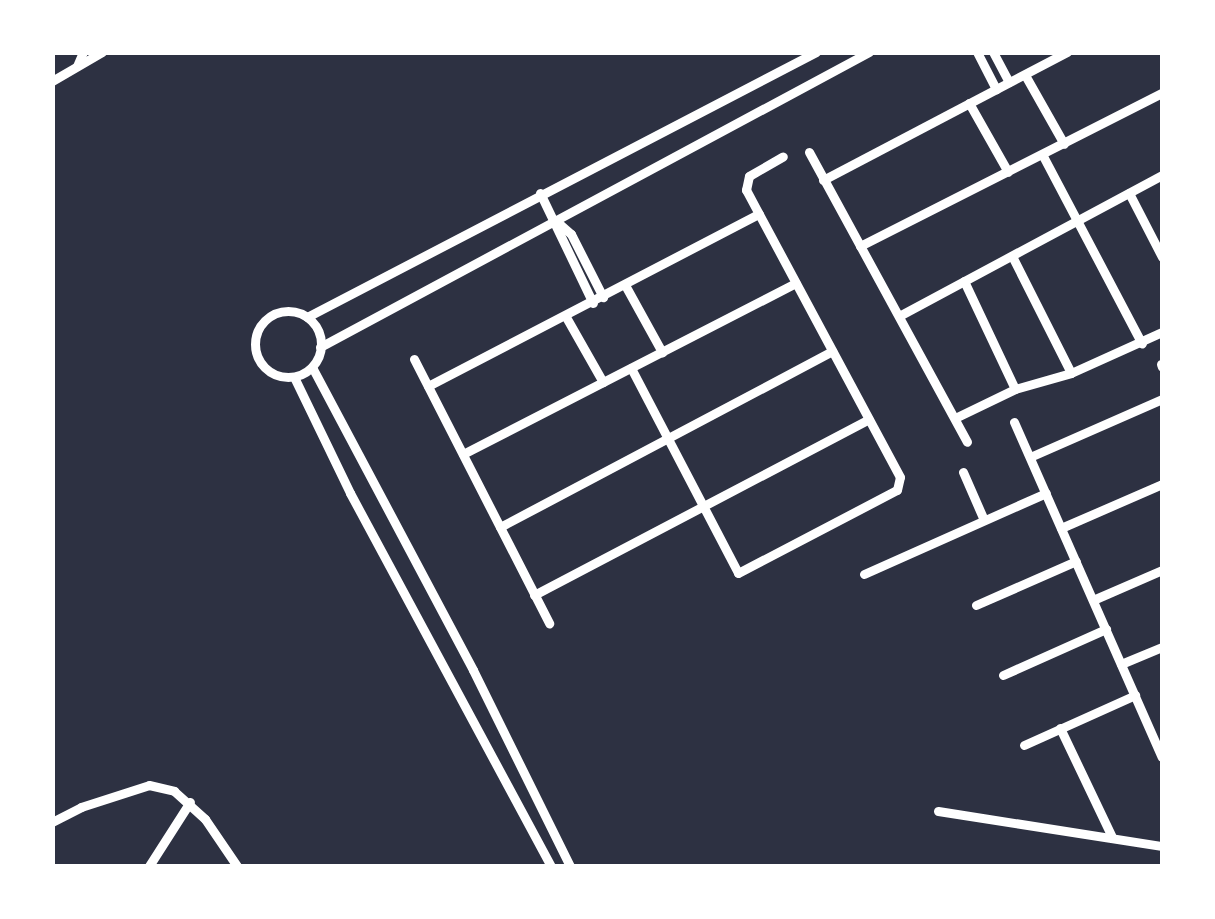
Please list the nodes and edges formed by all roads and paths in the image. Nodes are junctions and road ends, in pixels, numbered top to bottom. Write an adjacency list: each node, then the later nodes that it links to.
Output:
1 (83, 52): 8 (street)
2 (102, 52): 8 (street)
3 (816, 52): 22 (street)
4 (870, 52): 25 (street)
5 (977, 52): 12 (street)
6 (993, 52): 11 (street)
7 (1067, 52): 9 (street)
8 (78, 66): 10 (street)
9 (1024, 75): 11 (street); 15 (street)
10 (52, 81)
11 (1009, 82): 12 (street)
12 (996, 89): 14 (street)
13 (1162, 93): 15 (street)
14 (968, 103): 19 (street); 21 (street)
15 (1064, 144): 18 (street)
16 (809, 152): 21 (street)
17 (783, 156): 24 (street)
18 (1043, 156): 19 (street); 26 (street)
19 (1008, 172): 27 (street)
20 (1162, 175): 23 (street)
21 (823, 180): 27 (street)
22 (540, 193): 25 (street); 37 (street)
23 (1129, 193): 26 (street); 29 (street)
24 (758, 214): 32 (street); 33 (street)
25 (554, 219): 30 (street); 30 (street); 40 (street)
26 (1077, 221): 28 (street); 39 (street)
27 (860, 246): 36 (street)
28 (1012, 256): 31 (street); 46 (street)
29 (1162, 257)
30 (576, 258): 34 (street)
31 (964, 281): 36 (street); 50 (street)
32 (796, 283): 41 (street); 42 (street)
33 (625, 285): 34 (street); 42 (street)
34 (598, 300): 35 (street)
35 (566, 316): 48 (street); 49 (street)
36 (900, 316): 52 (street)
37 (307, 317): 40 (street); 47 (street)
38 (1162, 332): 39 (street)
39 (1142, 344): 46 (street)
40 (320, 347): 44 (street)
41 (832, 351): 53 (street); 55 (street)
42 (662, 352): 45 (street)
43 (414, 359): 49 (street)
44 (312, 367): 47 (street); 89 (street)
45 (631, 368): 48 (street); 55 (street)
46 (1071, 372): 50 (street)
47 (294, 376): 88 (street)
48 (603, 382): 57 (street)
49 (428, 386): 57 (street)
50 (1015, 388): 52 (street)
51 (1162, 398): 58 (street)
52 (954, 418): 56 (street)
53 (869, 419): 62 (street); 62 (street)
54 (1014, 422): 58 (street)
55 (668, 438): 62 (street); 64 (street)
56 (967, 442)
57 (463, 454): 64 (street)
58 (1030, 457): 61 (street)
59 (963, 472): 63 (street)
60 (1162, 484): 65 (street)
61 (1046, 493): 63 (street); 65 (street)
62 (703, 506): 69 (street)
63 (984, 520): 68 (street)
64 (500, 527): 69 (street)
65 (1061, 528): 66 (street)
66 (1076, 561): 70 (street); 71 (street)
67 (1162, 570): 70 (street)
68 (864, 574)
69 (534, 594): 72 (street)
70 (1093, 600): 73 (street)
71 (976, 604)
72 (548, 623)
73 (1106, 630): 75 (street); 76 (street)
74 (1162, 647): 75 (street)
75 (1121, 664): 77 (street)
76 (1003, 675)
77 (1135, 695): 78 (street); 80 (street)
78 (1060, 728): 79 (street); 84 (street)
79 (1024, 744)
80 (1162, 758)
81 (190, 802): 83 (street); 86 (street); 87 (street)
82 (938, 811): 84 (street)
83 (52, 822)
84 (1110, 835): 85 (street)
85 (1162, 846)
86 (149, 866)
87 (237, 866)
88 (551, 866)
89 (570, 866)

